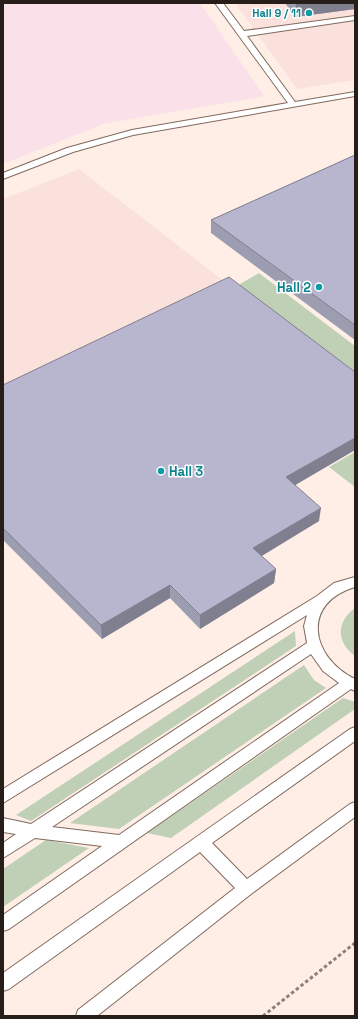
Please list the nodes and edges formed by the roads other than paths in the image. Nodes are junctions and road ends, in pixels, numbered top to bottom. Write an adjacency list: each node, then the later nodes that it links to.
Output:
1 (219, 3): 3 (lane)
2 (355, 18): 3 (lane)
3 (242, 34): 5 (lane)
4 (355, 94): 5 (lane)
5 (293, 105): 6 (lane)
6 (3, 176)
7 (355, 576): 9 (lane)
8 (355, 582): 9 (lane)
9 (337, 588): 10 (lane)
10 (321, 600): 11 (lane); 14 (lane)
11 (313, 646): 12 (lane); 17 (lane)
12 (352, 684): 18 (lane)
13 (355, 733): 19 (lane)
14 (3, 797)
15 (355, 809): 21 (lane)
16 (3, 825): 17 (lane)
17 (32, 831): 18 (lane); 20 (lane)
18 (122, 842): 22 (lane)
19 (201, 842): 21 (lane); 23 (lane)
20 (3, 851)
21 (246, 889): 24 (lane)
22 (3, 924)
23 (3, 983)
24 (84, 1016)

